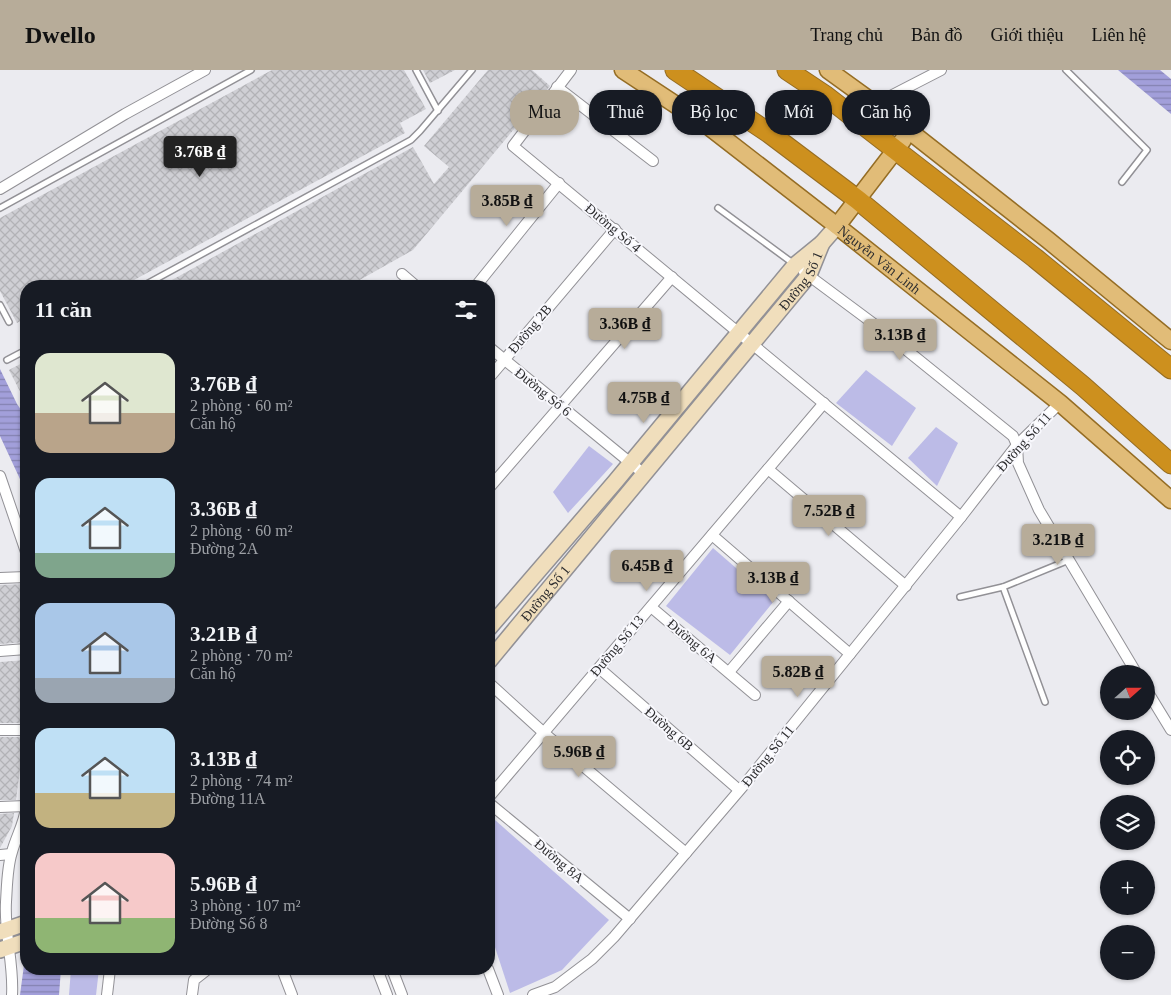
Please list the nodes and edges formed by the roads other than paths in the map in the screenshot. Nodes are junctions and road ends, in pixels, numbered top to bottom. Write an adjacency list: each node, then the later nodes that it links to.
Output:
1 (206, 70): 22 (street)
2 (251, 70): 24 (lane)
3 (416, 70): 15 (lane)
4 (472, 70): 15 (lane)
5 (571, 70): 12 (street, Đường Số 4)
6 (623, 70): 26 (main road, Nguyễn Văn Linh)
7 (675, 70): 23 (highway)
8 (787, 70): 18 (highway)
9 (828, 70): 13 (main road)
10 (941, 70): 14 (street)
11 (1066, 70): 20 (lane)
12 (557, 87): 19 (street); 21 (street, Đường Số 4)
13 (856, 90)
14 (902, 90)
15 (438, 111): 33 (lane)
16 (907, 135): 18 (main road)
17 (913, 135): 39 (main road)
18 (895, 151): 23 (main road); 45 (highway)
19 (653, 161)
20 (1122, 182)
21 (559, 183): 27 (street, Đường Số 4); 35 (street)
22 (0, 189)
23 (858, 200): 26 (main road); 52 (highway)
24 (0, 208)
25 (718, 208): 29 (lane)
26 (837, 226): 28 (street, Đường Số 1); 48 (main road, Nguyễn Văn Linh)
27 (615, 229): 32 (street, Đường Số 4); 44 (street, Đường 2B)
28 (822, 243): 29 (street, Đường Số 1); 31 (street, Đường Số 1)
29 (795, 265): 31 (street); 38 (street, Đường Số 1)
30 (402, 274): 34 (street)
31 (809, 275): 40 (street, Đường Số 1); 50 (street)
32 (672, 277): 38 (street, Đường Số 4); 49 (street)
33 (154, 280)
34 (409, 280)
35 (481, 280)
36 (0, 305): 37 (lane)
37 (9, 322)
38 (739, 332): 40 (street, Đường Số 4); 51 (street, Đường Số 1)
39 (1171, 340)
40 (752, 344): 47 (street, Đường Số 4); 54 (street, Đường Số 1)
41 (495, 352): 44 (street, Đường Số 6)
42 (20, 353): 43 (lane)
43 (7, 360)
44 (504, 360): 46 (street, Đường 2B); 49 (street, Đường Số 6)
45 (1171, 369)
46 (495, 371)
47 (824, 403): 53 (street, Đường Số 13); 59 (street, Đường Số 4)
48 (1060, 403): 50 (street, Đường Số 11); 58 (main road, Nguyễn Văn Linh)
49 (558, 406): 51 (street, Đường Số 6); 56 (street)
50 (1017, 445): 59 (street, Đường Số 11); 62 (street)
51 (631, 463): 54 (street, Đường Số 6); 70 (street, Đường Số 1)
52 (1171, 464)
53 (768, 469): 60 (street, Đường Số 13); 65 (street)
54 (644, 474): 73 (street, Đường Số 1)
55 (0, 476): 57 (street)
56 (495, 481)
57 (4, 496): 61 (street)
58 (1171, 500)
59 (961, 517): 65 (street, Đường Số 11)
60 (712, 535): 68 (street); 69 (street, Đường Số 13)
61 (20, 537)
62 (1070, 560): 66 (lane); 75 (street)
63 (20, 577): 64 (street)
64 (0, 578)
65 (906, 586): 74 (street, Đường Số 11)
66 (1003, 587): 67 (lane); 80 (lane)
67 (960, 597)
68 (789, 601): 74 (street); 77 (street)
69 (651, 607): 76 (street, Đường Số 13); 77 (street, Đường 6A)
70 (495, 621)
71 (20, 649): 72 (street)
72 (0, 650)
73 (495, 654)
74 (850, 654): 87 (street, Đường Số 11)
75 (1132, 665)
76 (599, 668): 85 (street, Đường Số 13); 87 (street, Đường 6B)
77 (729, 672): 79 (street, Đường 6A)
78 (495, 688): 85 (street)
79 (755, 695)
80 (1045, 702)
81 (1155, 704): 84 (street)
82 (0, 730): 83 (street)
83 (20, 730)
84 (1171, 730)
85 (544, 733): 86 (street, Đường Số 13); 92 (street)
86 (495, 790)
87 (739, 790): 92 (street, Đường Số 11)
88 (20, 807): 89 (street)
89 (0, 808)
90 (495, 808): 95 (street, Đường 8A)
91 (20, 830): 93 (street)
92 (686, 853): 95 (street, Đường Số 11)
93 (11, 854): 94 (street); 96 (street)
94 (0, 855)
95 (630, 919): 111 (street, Đường Số 11)
96 (13, 928): 97 (street)
97 (14, 946): 104 (street)
98 (109, 975): 105 (street)
99 (200, 975): 106 (street)
100 (284, 975): 107 (street)
101 (379, 975): 108 (street)
102 (394, 975): 109 (street)
103 (490, 975): 110 (street)
104 (12, 995)
105 (107, 995)
106 (192, 995)
107 (292, 995)
108 (387, 995)
109 (402, 995)
110 (498, 995)
111 (533, 995)

